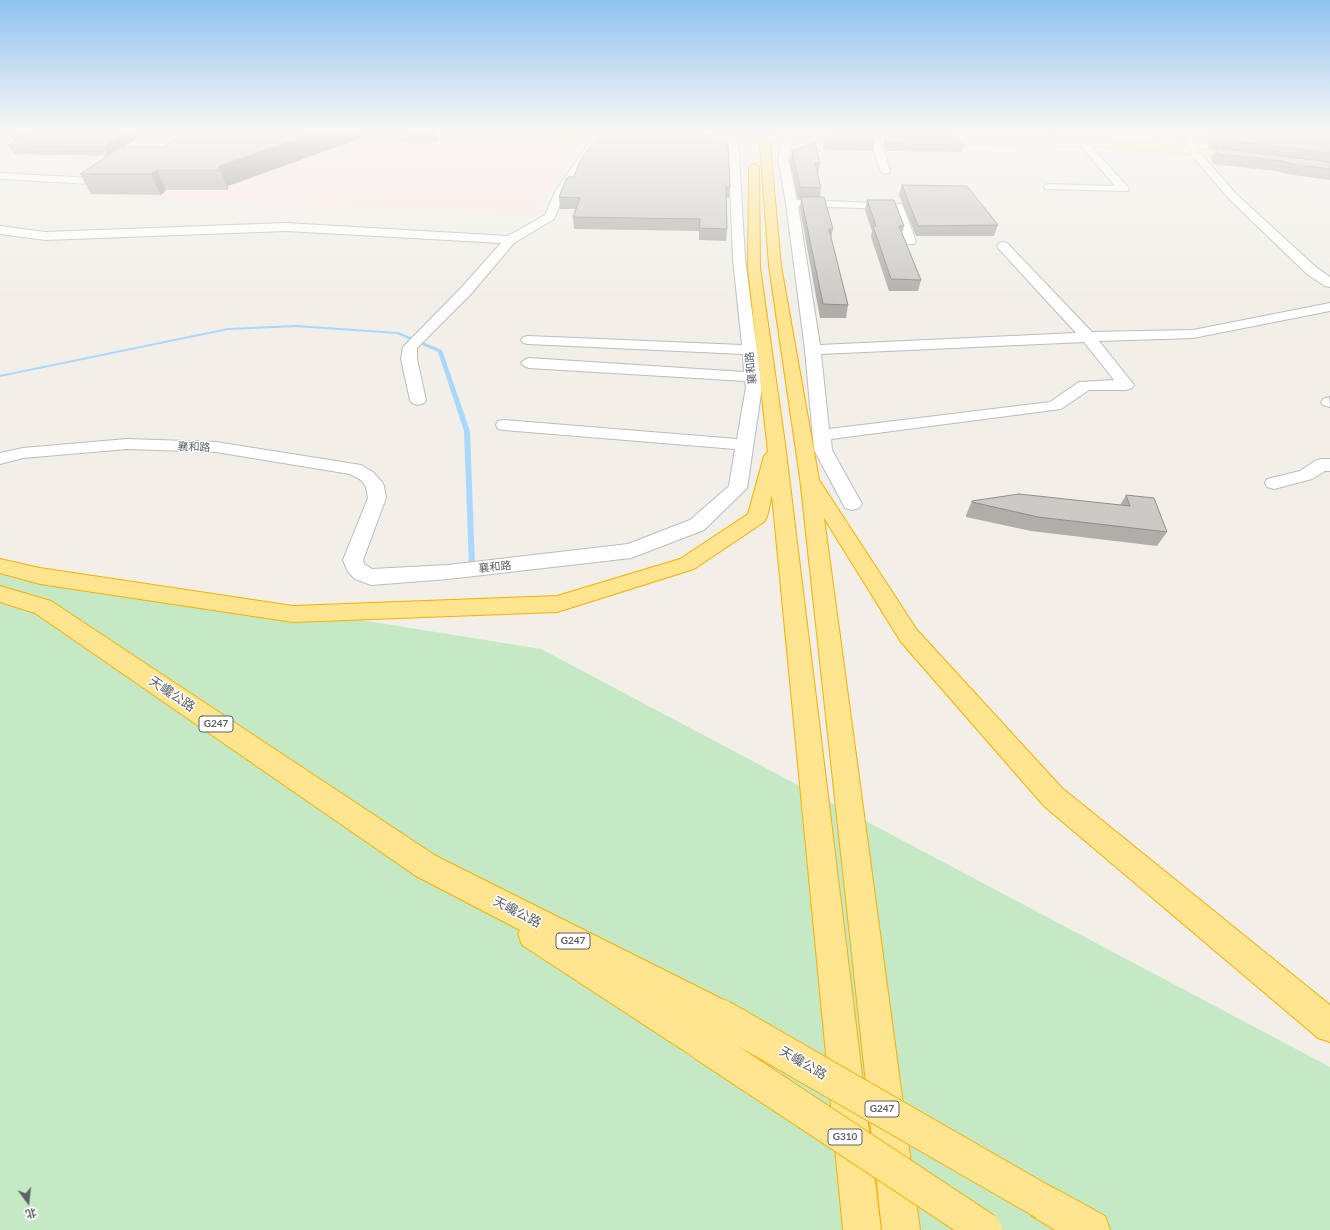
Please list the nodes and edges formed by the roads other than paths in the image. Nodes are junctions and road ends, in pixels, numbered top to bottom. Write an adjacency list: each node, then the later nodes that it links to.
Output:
1 (561, 189): 11 (street)
2 (736, 189): 18 (street, 襄和路)
3 (754, 189): 25 (highway)
4 (769, 189): 29 (highway)
5 (789, 189): 9 (street)
6 (1109, 189): 7 (street)
7 (1123, 189)
8 (1226, 189): 14 (street)
9 (792, 203): 12 (street); 19 (street)
10 (0, 230): 11 (street)
11 (510, 240): 22 (street)
12 (910, 241)
13 (1003, 246): 16 (street)
14 (1330, 283)
15 (1330, 307): 16 (street)
16 (1088, 337): 19 (street); 24 (street)
17 (528, 340): 18 (street)
18 (749, 350): 21 (street, 襄和路)
19 (813, 350): 24 (street)
20 (529, 363): 21 (street)
21 (752, 377): 26 (street, 襄和路)
22 (418, 400)
23 (504, 424): 26 (street)
24 (821, 435): 31 (street)
25 (776, 444): 32 (highway); 36 (highway)
26 (745, 445): 27 (street, 襄和路)
27 (0, 460)
28 (1330, 465): 30 (street)
29 (808, 478): 34 (highway); 37 (highway)
30 (1274, 483)
31 (852, 504)
32 (0, 566)
33 (0, 594): 35 (highway, 天巉公路 / G247)
34 (1330, 1026)
35 (712, 1030): 38 (highway, G310, bridge); 39 (highway, 天巉公路 / G247, bridge)
36 (862, 1230)
37 (901, 1230)
38 (985, 1230)
39 (1091, 1230)

